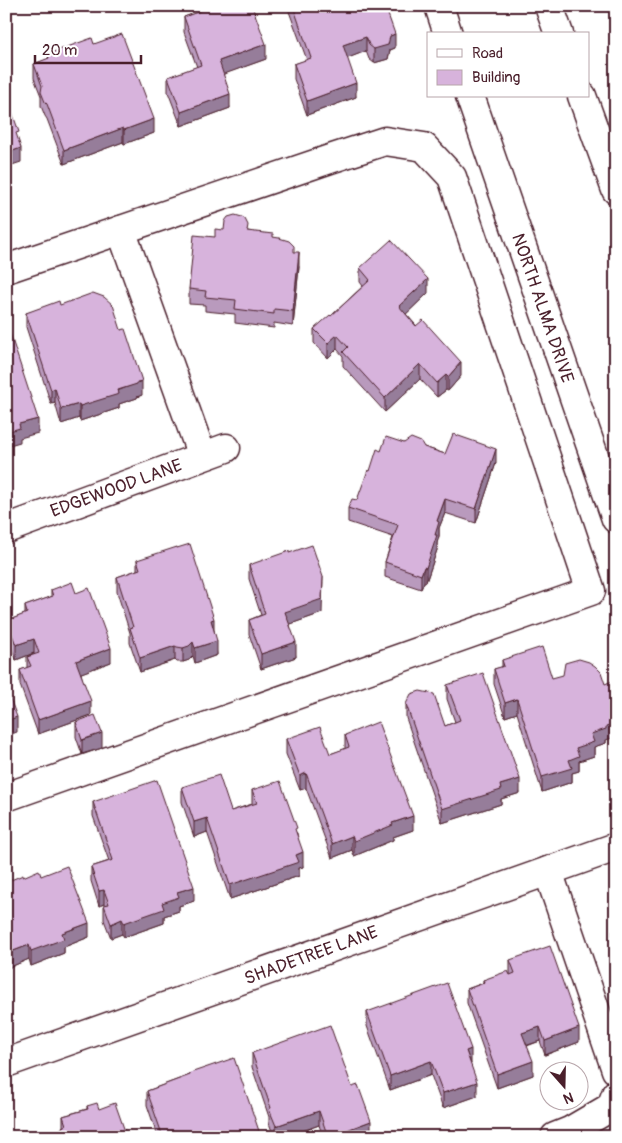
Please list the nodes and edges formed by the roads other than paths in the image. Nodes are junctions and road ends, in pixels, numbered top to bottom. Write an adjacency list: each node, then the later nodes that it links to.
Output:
1 (439, 6): 3 (street)
2 (549, 6): 4 (street)
3 (447, 32)
4 (558, 32)
5 (471, 98): 10 (street, NORTH ALMA DRIVE)
6 (583, 98): 7 (street)
7 (616, 190)
8 (121, 230): 9 (street); 11 (street, EDGEWOOD LANE); 12 (street)
9 (6, 269)
10 (616, 519)
11 (6, 529)
12 (6, 797)
13 (616, 847): 14 (street, SHADETREE LANE)
14 (548, 871): 15 (street, SHADETREE LANE); 16 (street)
15 (6, 1063)
16 (616, 1070)
17 (616, 1094): 18 (street)
18 (555, 1137)

